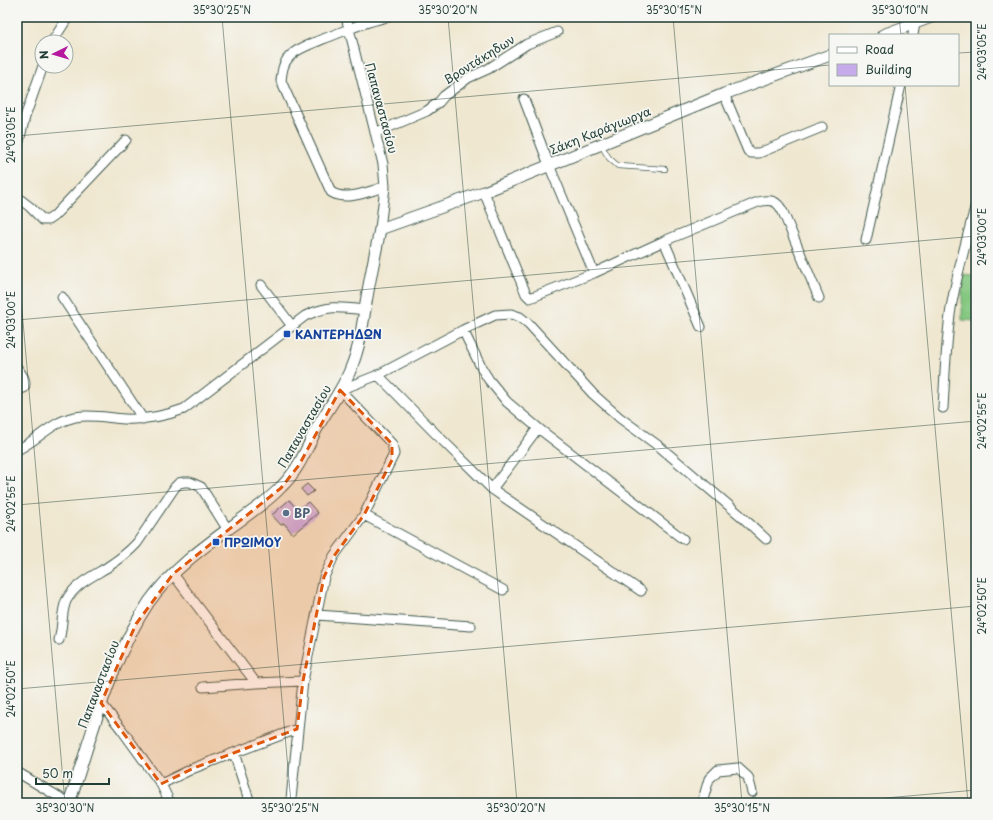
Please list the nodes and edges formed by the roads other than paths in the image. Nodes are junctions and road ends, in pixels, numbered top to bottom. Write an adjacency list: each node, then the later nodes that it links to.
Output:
1 (68, 17): 8 (street)
2 (346, 17): 6 (street, Παπαναστασίου)
3 (388, 17): 6 (street)
4 (932, 17): 5 (street)
5 (915, 23): 9 (street); 10 (street)
6 (348, 29): 17 (street, Παπαναστασίου); 23 (street)
7 (557, 32): 17 (street, Βροντάκηδων)
8 (57, 34)
9 (886, 34)
10 (912, 34)
11 (829, 55): 14 (street, Σάκη Καράγιωργα)
12 (40, 74): 20 (street)
13 (901, 86): 28 (street)
14 (724, 94): 16 (street); 19 (street, Σάκη Καράγιωργα)
15 (524, 99): 21 (street)
16 (822, 127)
17 (375, 133): 23 (street, Παπαναστασίου)
18 (126, 140): 25 (street)
19 (600, 143): 21 (street, Σάκη Καράγιωργα); 22 (lane)
20 (17, 149)
21 (549, 165): 24 (street, Σάκη Καράγιωργα); 30 (street)
22 (665, 169)
23 (385, 186): 27 (street, Παπαναστασίου)
24 (484, 192): 27 (street, Σάκη Καράγιωργα); 30 (street)
25 (17, 197)
26 (976, 205): 42 (street)
27 (380, 229): 34 (street, Παπαναστασίου)
28 (866, 240)
29 (664, 241): 30 (street); 33 (street); 36 (street)
30 (594, 273)
31 (261, 286): 35 (street)
32 (62, 297): 43 (street)
33 (819, 298)
34 (365, 310): 35 (street); 41 (street, Παπαναστασίου)
35 (292, 326): 43 (street)
36 (701, 327)
37 (463, 330): 39 (street); 44 (street); 50 (street)
38 (17, 368): 40 (street)
39 (378, 375): 41 (street); 46 (street)
40 (17, 390)
41 (340, 390): 47 (street); 48 (street, Παπαναστασίου)
42 (943, 408)
43 (143, 419): 45 (street)
44 (538, 428): 46 (street); 49 (street)
45 (17, 450)
46 (492, 488): 53 (street)
47 (364, 515): 52 (street); 54 (street)
48 (228, 530): 51 (street, Παπαναστασίου); 56 (street)
49 (682, 539)
50 (766, 539)
51 (173, 574): 58 (street); 60 (street, Παπαναστασίου)
52 (502, 590)
53 (641, 591)
54 (317, 615): 55 (street); 57 (street)
55 (471, 626)
56 (59, 640)
57 (302, 681): 58 (street); 61 (street)
58 (256, 683): 59 (street)
59 (203, 687)
60 (102, 703): 64 (street); 67 (street, Παπαναστασίου)
61 (297, 729): 62 (street); 66 (street)
62 (234, 753): 64 (street); 69 (street)
63 (17, 772): 67 (street)
64 (161, 784): 68 (street)
65 (752, 792): 70 (street)
66 (291, 799)
67 (69, 803)
68 (170, 803)
69 (250, 803)
70 (702, 803)

